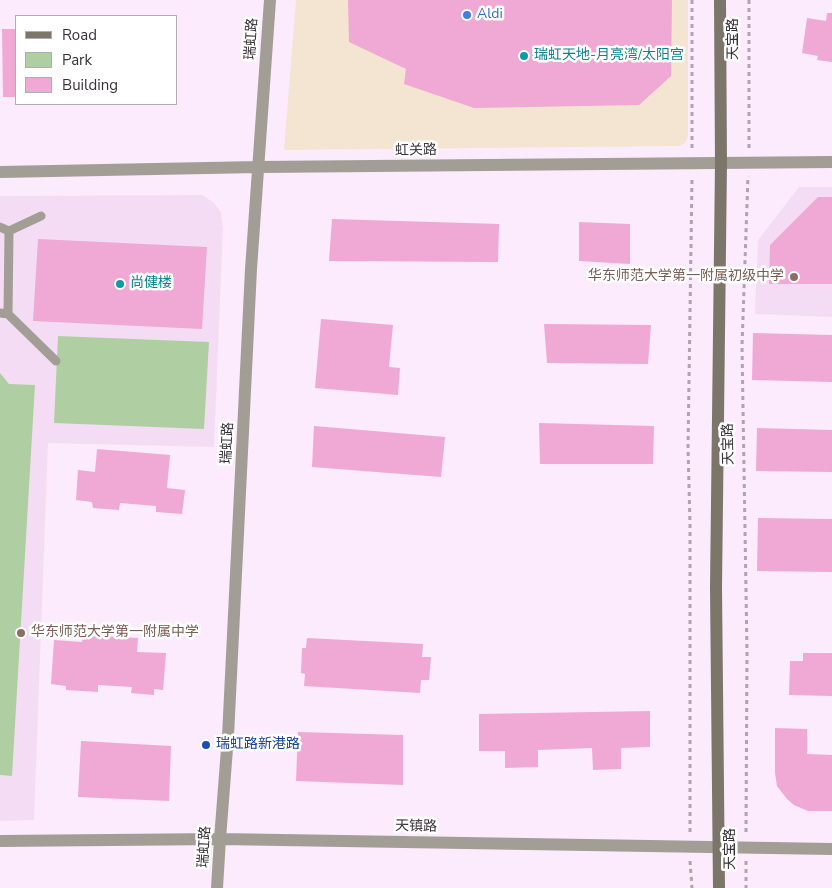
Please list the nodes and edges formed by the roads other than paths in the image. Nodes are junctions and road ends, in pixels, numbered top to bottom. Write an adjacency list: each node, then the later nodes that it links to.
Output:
1 (270, 0): 5 (street, 瑞虹路)
2 (720, 0): 3 (street, 天宝路)
3 (722, 162): 4 (street, 虹关路); 5 (street, 虹关路); 14 (street, 天宝路)
4 (832, 162)
5 (258, 167): 6 (street, 虹关路); 12 (street, 瑞虹路)
6 (0, 172)
7 (41, 216): 9 (lane)
8 (0, 227): 9 (lane)
9 (9, 231): 10 (lane)
10 (4, 314): 11 (lane)
11 (56, 361)
12 (220, 839): 13 (street, 天镇路); 14 (street, 天镇路); 16 (street, 瑞虹路)
13 (0, 841)
14 (719, 847): 15 (street, 天镇路); 17 (street, 天宝路)
15 (832, 849)
16 (217, 888)
17 (719, 888)

